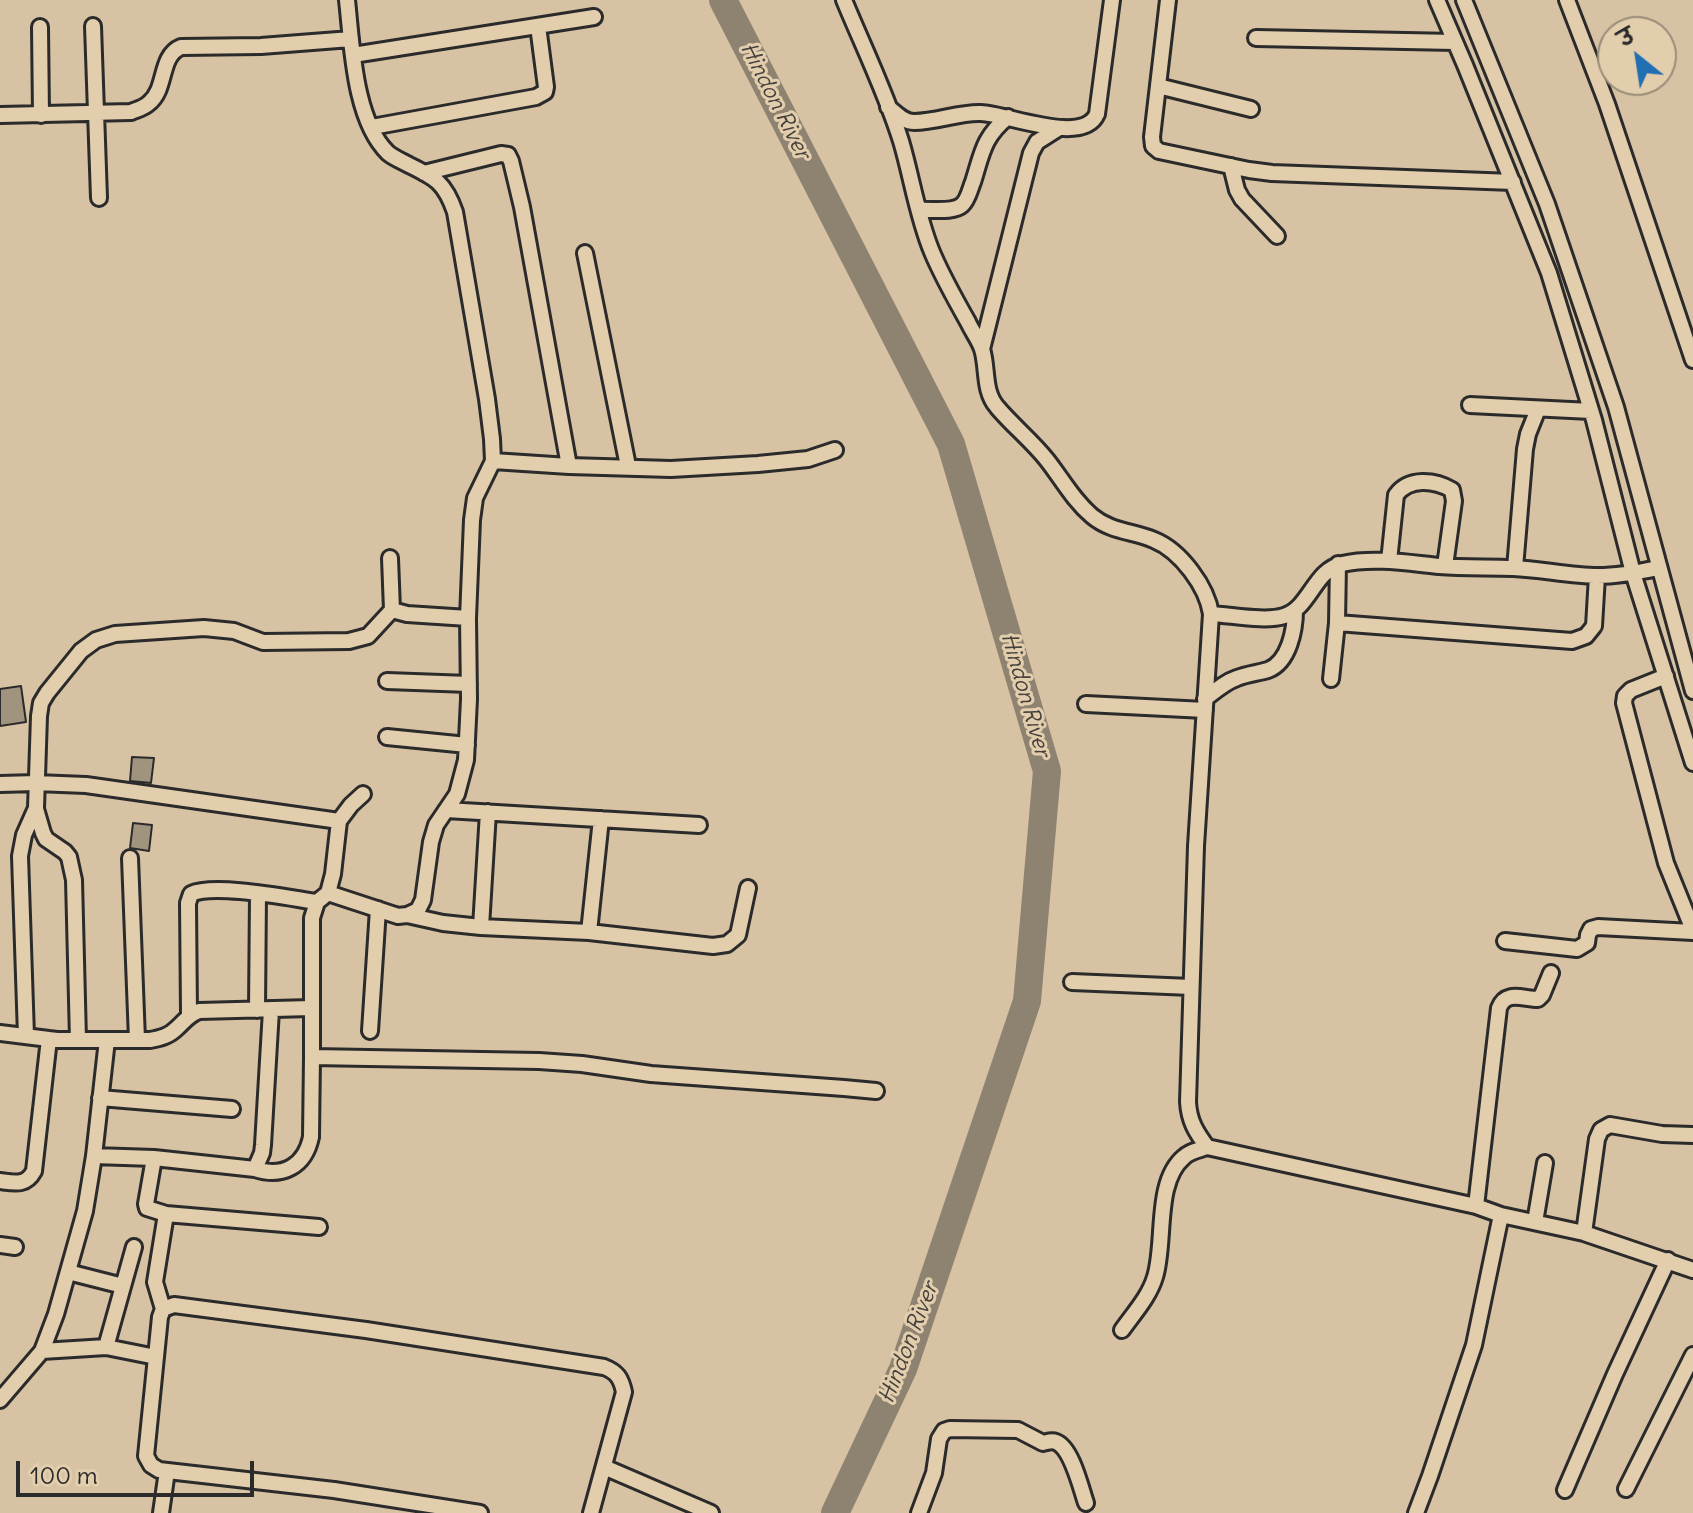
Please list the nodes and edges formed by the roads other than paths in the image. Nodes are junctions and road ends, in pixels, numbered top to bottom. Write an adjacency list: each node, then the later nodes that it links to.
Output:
1 (347, 0): 13 (street)
2 (844, 0): 17 (street)
3 (1112, 0): 24 (street)
4 (1168, 0): 16 (street)
5 (1437, 0): 14 (street)
6 (1464, 0): 46 (street)
7 (1567, 0): 33 (street)
8 (594, 17): 10 (street)
9 (93, 26): 19 (street)
10 (538, 26): 15 (street); 23 (street)
11 (40, 27): 21 (street)
12 (1256, 38): 14 (street)
13 (351, 39): 15 (street); 19 (street)
14 (1455, 42): 27 (street)
15 (353, 55): 23 (street)
16 (1158, 86): 18 (street); 25 (street)
17 (888, 106): 22 (street); 29 (street)
18 (1251, 109)
19 (95, 113): 21 (street); 28 (street)
20 (0, 115): 21 (street)
21 (41, 115)
22 (1008, 117): 24 (street); 29 (street)
23 (372, 127): 26 (street)
24 (1059, 128): 32 (street)
25 (1231, 166): 27 (street); 30 (street)
26 (424, 173): 38 (street); 39 (street)
27 (1513, 182): 36 (street)
28 (99, 198)
29 (919, 210): 32 (street)
30 (1277, 236)
31 (585, 253): 40 (street)
32 (982, 349): 51 (street)
33 (1693, 360)
34 (1470, 405): 35 (street)
35 (1538, 409): 36 (street); 45 (street)
36 (1591, 411): 47 (street)
37 (835, 450): 40 (street)
38 (493, 461): 39 (street); 52 (street)
39 (569, 466): 40 (street)
40 (628, 466)
41 (390, 558): 49 (street)
42 (1389, 561): 43 (street); 44 (street); 44 (street)
43 (1338, 564): 50 (street); 53 (street)
44 (1445, 566): 45 (street)
45 (1515, 568): 48 (street)
46 (1658, 568): 47 (street); 58 (street)
47 (1633, 573): 48 (street); 54 (street)
48 (1597, 576): 53 (street)
49 (392, 610): 52 (street); 64 (street)
50 (1295, 610): 51 (street); 60 (street)
51 (1211, 614): 60 (street)
52 (468, 618): 57 (street)
53 (1337, 623): 55 (street)
54 (1666, 676): 63 (street); 80 (street)
55 (1331, 679)
56 (387, 681): 57 (street)
57 (469, 684): 62 (street)
58 (1693, 691)
59 (1086, 704): 60 (street)
60 (1205, 704): 85 (street)
61 (387, 737): 62 (street)
62 (467, 745): 68 (street)
63 (1693, 763)
64 (36, 783): 65 (street); 67 (street); 71 (street)
65 (0, 784)
66 (363, 794): 71 (street)
67 (36, 808): 91 (street); 93 (street)
68 (446, 810): 69 (street); 78 (street)
69 (488, 812): 70 (street); 79 (street)
70 (601, 819): 72 (street); 81 (street)
71 (339, 821): 76 (street)
72 (699, 825)
73 (130, 858): 95 (street)
74 (748, 888): 81 (street)
75 (258, 894): 76 (street); 87 (street); 88 (street)
76 (322, 897): 77 (street); 86 (street)
77 (378, 909): 78 (street); 89 (street)
78 (407, 915): 79 (street)
79 (481, 927): 81 (street)
80 (1693, 931): 82 (street)
81 (589, 932)
82 (1505, 941)
83 (1551, 973): 107 (street)
84 (1072, 982): 85 (street)
85 (1191, 987): 101 (street)
86 (311, 1008): 87 (street); 96 (street)
87 (264, 1010): 88 (street); 105 (street)
88 (189, 1014): 95 (street)
89 (370, 1031)
90 (0, 1033): 91 (street)
91 (26, 1036): 92 (street)
92 (49, 1039): 93 (street); 106 (street)
93 (78, 1040): 94 (street)
94 (107, 1040): 95 (street); 98 (street)
95 (137, 1040)
96 (312, 1057): 97 (street); 105 (street)
97 (876, 1091)
98 (100, 1098): 99 (street); 102 (street)
99 (232, 1109)
100 (1693, 1135): 112 (street)
101 (1207, 1147): 107 (street); 119 (street)
102 (94, 1156): 103 (street); 116 (street)
103 (154, 1158): 105 (street); 108 (street)
104 (1545, 1163): 110 (street)
105 (255, 1169)
106 (0, 1181)
107 (1476, 1206): 109 (street)
108 (166, 1214): 111 (street); 118 (street)
109 (1501, 1215): 110 (street); 135 (street)
110 (1535, 1222): 112 (street)
111 (319, 1227)
112 (1584, 1233): 114 (street)
113 (134, 1247): 117 (street)
114 (1668, 1260): 115 (street); 128 (street)
115 (1692, 1265)
116 (68, 1272): 117 (street); 121 (street)
117 (123, 1286): 120 (street)
118 (163, 1309): 123 (street); 125 (street)
119 (1122, 1330)
120 (106, 1347): 121 (street); 123 (street)
121 (42, 1351): 124 (street)
122 (1693, 1355): 127 (street)
123 (156, 1357): 126 (street)
124 (0, 1400)
125 (604, 1467): 132 (street); 133 (street)
126 (167, 1471): 130 (street); 131 (street)
127 (1626, 1489)
128 (1565, 1490)
129 (1086, 1503): 134 (street)
130 (161, 1513)
131 (480, 1513)
132 (591, 1513)
133 (711, 1513)
134 (919, 1513)
135 (1416, 1513)

